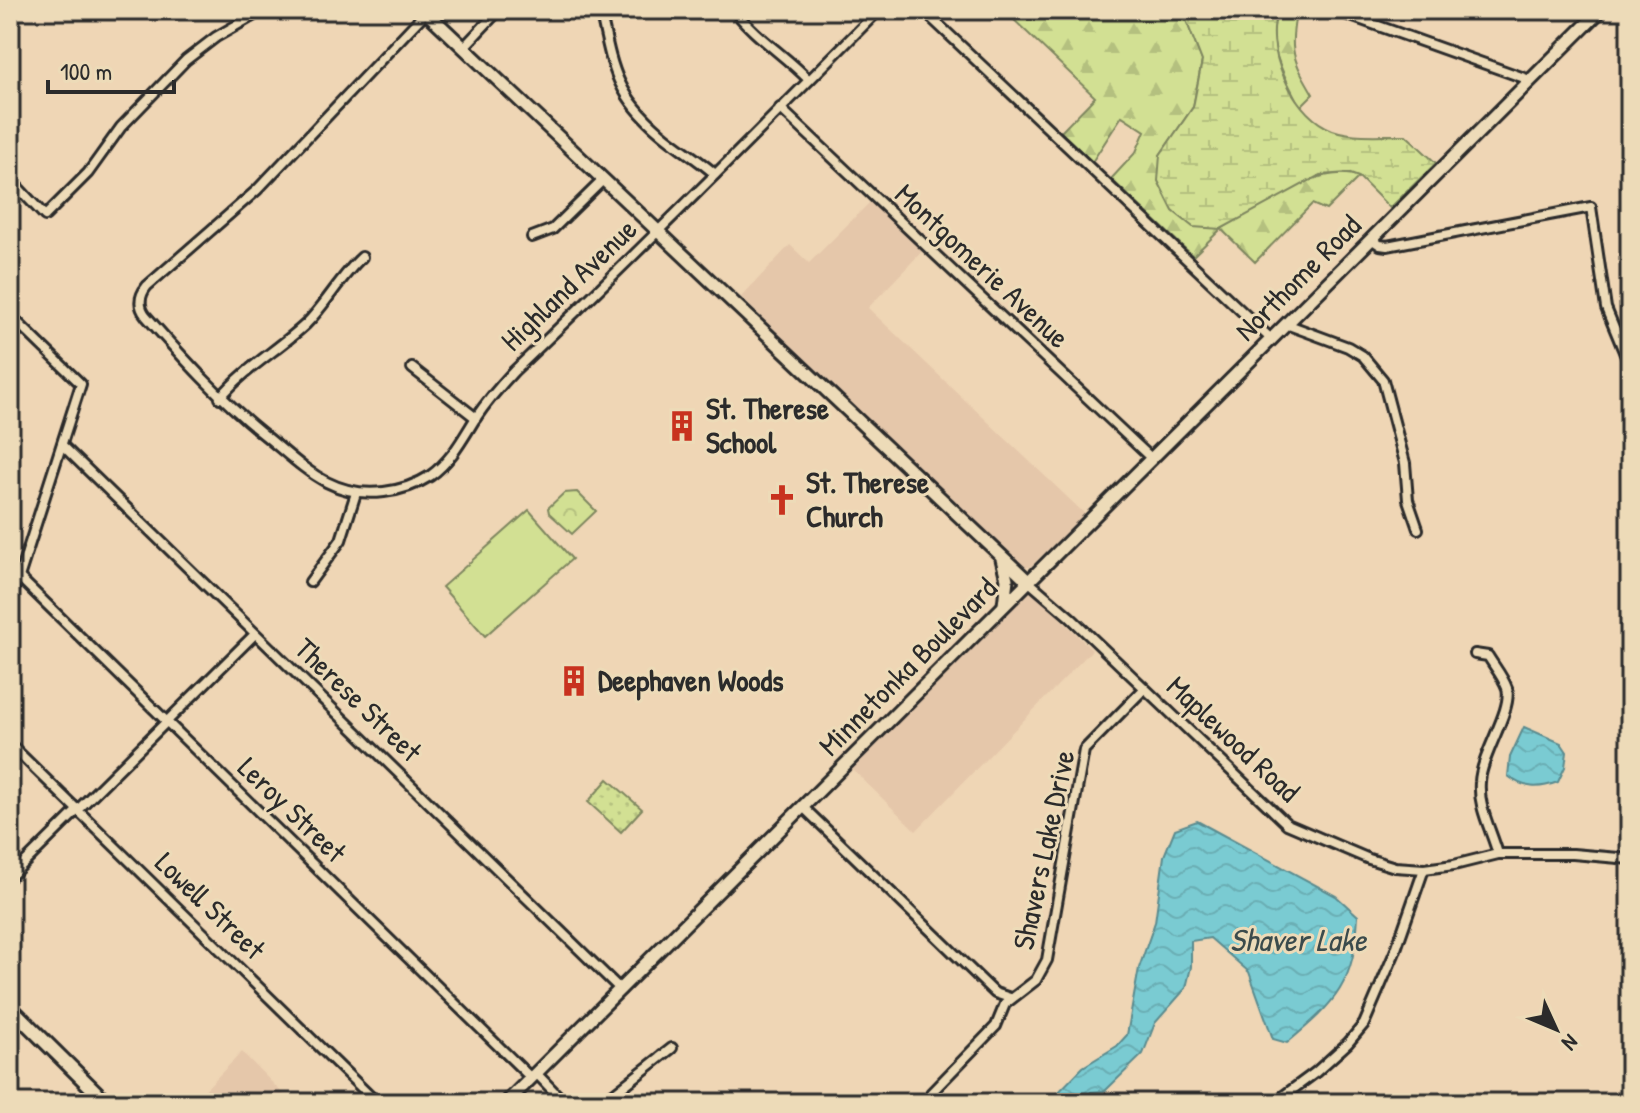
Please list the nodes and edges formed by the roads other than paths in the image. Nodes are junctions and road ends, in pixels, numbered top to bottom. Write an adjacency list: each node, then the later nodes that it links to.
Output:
1 (263, 10): 15 (street)
2 (499, 10): 10 (street)
3 (600, 10): 14 (street)
4 (734, 10): 11 (street)
5 (879, 10): 11 (street, Highland Avenue)
6 (923, 10): 23 (street)
7 (1601, 10): 12 (street, Northome Road)
8 (425, 11): 10 (street, Minnetonka Boulevard); 26 (street)
9 (1342, 13): 12 (street)
10 (464, 47): 16 (street, Minnetonka Boulevard)
11 (809, 80): 13 (street, Highland Avenue)
12 (1530, 80): 19 (street, Northome Road)
13 (780, 108): 14 (street, Highland Avenue); 29 (street, Montgomerie Avenue)
14 (715, 174): 17 (street, Highland Avenue)
15 (10, 179)
16 (603, 180): 17 (street, Minnetonka Boulevard); 18 (street)
17 (659, 233): 27 (street, Highland Avenue); 32 (street, Minnetonka Boulevard)
18 (532, 237)
19 (1371, 239): 22 (street, Northome Road); 24 (street)
20 (362, 257): 26 (street)
21 (10, 315): 28 (street)
22 (1286, 324): 23 (street, Northome Road); 31 (street)
23 (1271, 339): 29 (street, Northome Road)
24 (1630, 366)
25 (412, 368): 27 (street)
26 (220, 398): 30 (street)
27 (476, 418): 30 (street, Highland Avenue)
28 (62, 445): 33 (street); 38 (street, Therese Street)
29 (1151, 458): 34 (street, Northome Road)
30 (356, 493): 35 (street)
31 (1418, 529)
32 (1001, 558): 34 (street, Minnetonka Boulevard); 37 (street)
33 (19, 577): 36 (street); 41 (street, Leroy Street)
34 (1028, 581): 37 (street, Minnetonka Boulevard); 40 (street, Maplewood Road)
35 (310, 582)
36 (10, 598)
37 (1004, 605): 43 (street, Minnetonka Boulevard)
38 (255, 634): 41 (street); 49 (street, Therese Street)
39 (1475, 654): 45 (street)
40 (1144, 689): 47 (street, Maplewood Road); 50 (street, Shavers Lake Drive)
41 (167, 722): 44 (street); 53 (street, Leroy Street)
42 (10, 744): 44 (street, Lowell Street)
43 (803, 807): 49 (street, Minnetonka Boulevard); 50 (street)
44 (78, 811): 48 (street); 57 (street, Lowell Street)
45 (1498, 854): 46 (street, Maplewood Road); 47 (street, Maplewood Road)
46 (1630, 859)
47 (1424, 869): 62 (street)
48 (10, 877)
49 (621, 990): 53 (street, Minnetonka Boulevard)
50 (1010, 998): 54 (street, Shavers Lake Drive)
51 (10, 1007): 56 (main road)
52 (672, 1048): 61 (street)
53 (533, 1076): 55 (street, Leroy Street); 58 (street, Minnetonka Boulevard)
54 (931, 1093)
55 (556, 1094): 59 (street); 60 (street, Leroy Street)
56 (107, 1103)
57 (377, 1103)
58 (506, 1103)
59 (546, 1103)
60 (565, 1103)
61 (602, 1103)
62 (1274, 1103)

